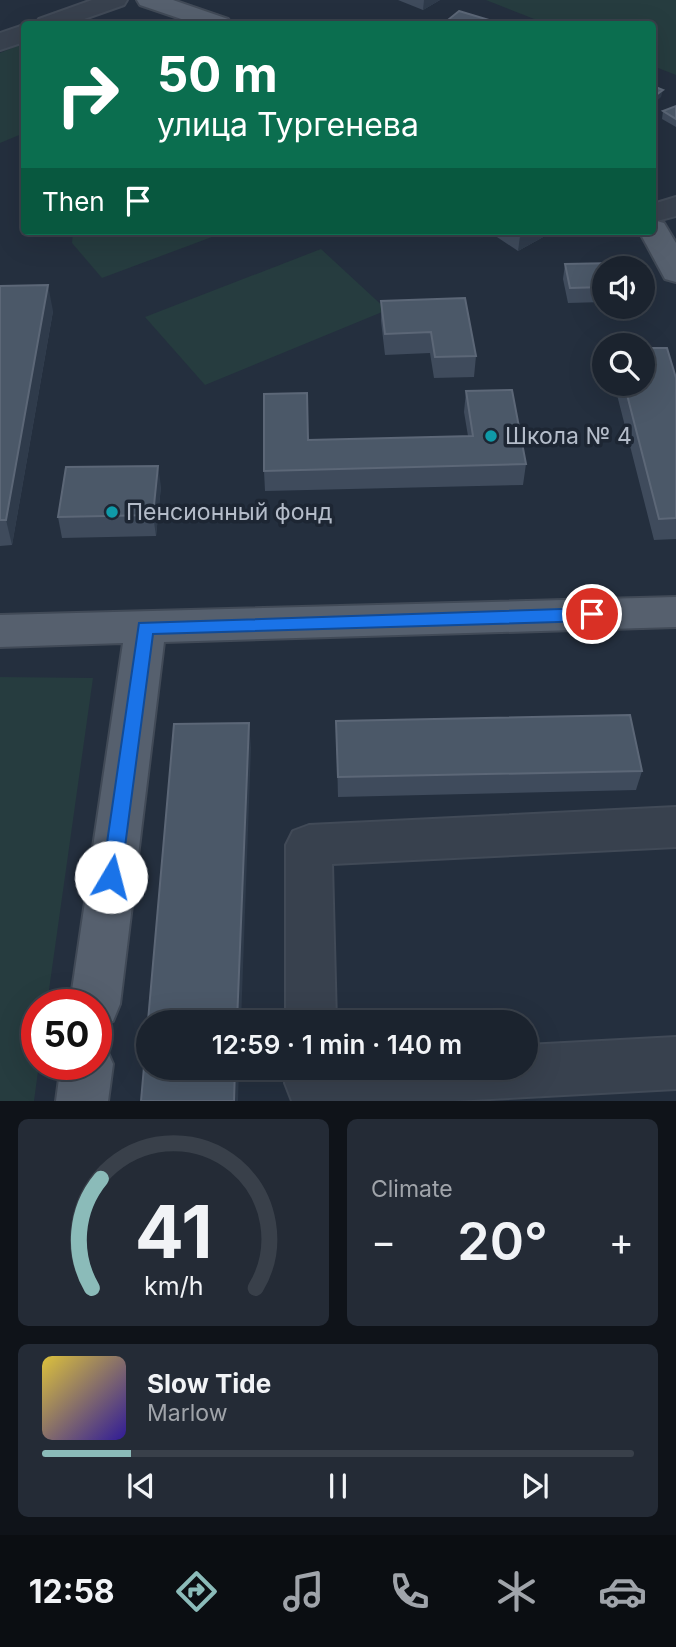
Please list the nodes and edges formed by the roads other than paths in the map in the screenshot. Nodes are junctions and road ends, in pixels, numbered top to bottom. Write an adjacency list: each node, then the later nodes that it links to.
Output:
1 (115, 0): 4 (street)
2 (149, 0): 3 (main road)
3 (199, 7): 5 (main road)
4 (56, 21)
5 (215, 21)
6 (21, 34): 7 (street)
7 (0, 42)
8 (676, 206): 9 (street)
9 (656, 211)
10 (656, 235): 11 (main road)
11 (676, 272)
12 (676, 612): 13 (main road)
13 (145, 628): 14 (main road); 16 (main road)
14 (0, 631)
15 (676, 827): 17 (street)
16 (96, 989)
17 (311, 1010)
18 (676, 1063): 19 (street)
19 (538, 1071)
20 (85, 1080): 23 (main road)
21 (311, 1080): 22 (street)
22 (366, 1080)
23 (82, 1101)

